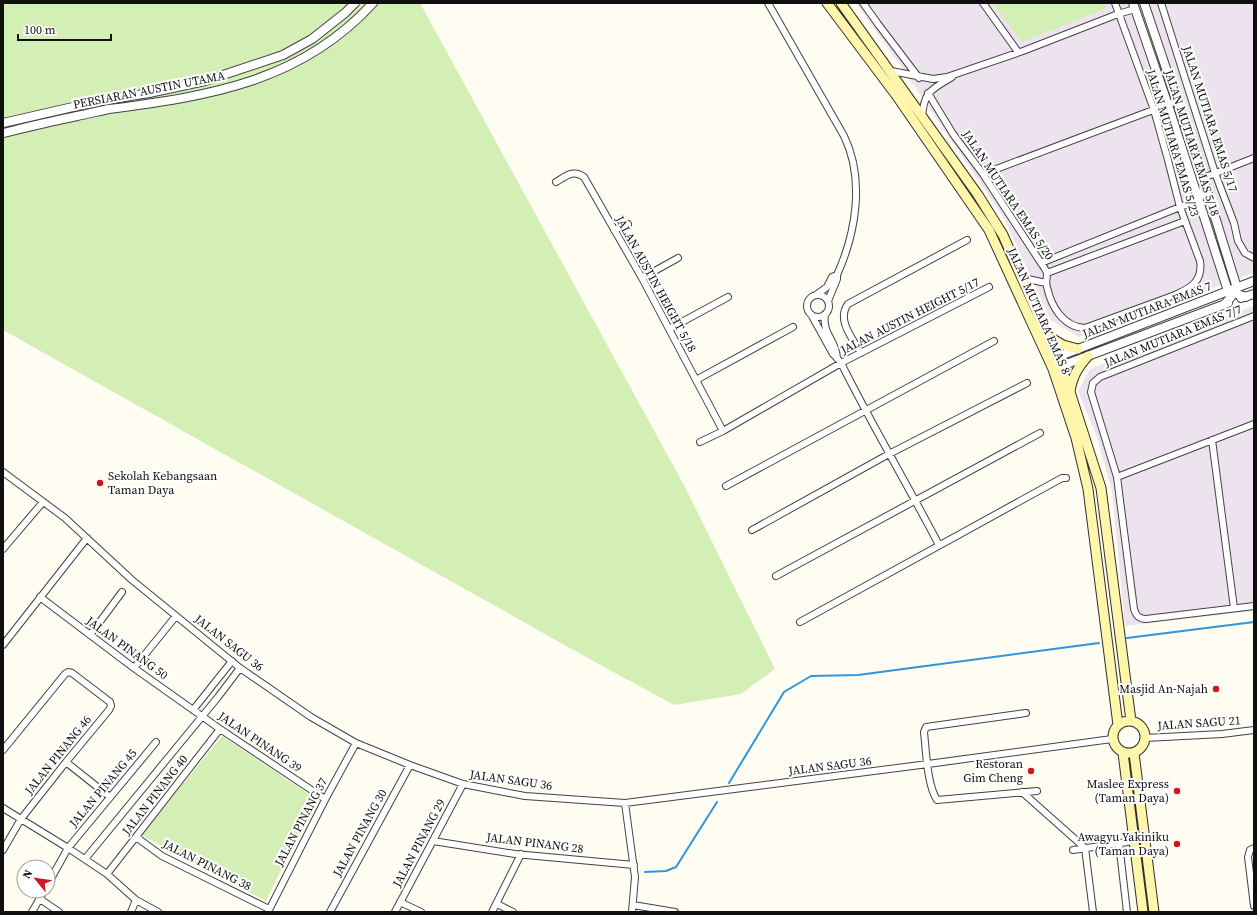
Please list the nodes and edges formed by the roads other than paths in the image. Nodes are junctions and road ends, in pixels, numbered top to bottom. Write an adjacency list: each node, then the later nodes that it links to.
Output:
1 (355, 3): 22 (street, PERSIARAN AUSTIN UTAMA)
2 (373, 3): 23 (street, PERSIARAN AUSTIN UTAMA)
3 (768, 3): 39 (street)
4 (828, 3): 63 (main road, JALAN MUTIARA EMAS 8)
5 (841, 3): 14 (main road, JALAN MUTIARA EMAS 8)
6 (863, 3): 16 (street)
7 (983, 3): 13 (street)
8 (1114, 3): 12 (street, JALAN MUTIARA EMAS 5/23)
9 (1144, 3): 18 (street, JALAN MUTIARA EMAS 5/18)
10 (1162, 3): 25 (street, JALAN MUTIARA EMAS 5/17)
11 (1134, 6): 12 (street); 19 (street, JALAN MUTIARA EMAS 5/18)
12 (1118, 14): 13 (street); 20 (street, JALAN MUTIARA EMAS 5/23)
13 (1018, 52): 15 (street)
14 (890, 71): 16 (street); 21 (main road, JALAN MUTIARA EMAS 8)
15 (959, 74): 16 (street); 17 (street)
16 (919, 78)
17 (928, 93): 21 (street); 26 (street, JALAN MUTIARA EMAS 5/20)
18 (1177, 101): 19 (street); 27 (street, JALAN MUTIARA EMAS 5/18)
19 (1168, 105): 20 (street); 29 (street, JALAN MUTIARA EMAS 5/18)
20 (1154, 110): 26 (street); 30 (street, JALAN MUTIARA EMAS 5/23)
21 (922, 117): 41 (main road, JALAN MUTIARA EMAS 8)
22 (3, 124)
23 (3, 133)
24 (1254, 158): 25 (street)
25 (1215, 173): 27 (street); 36 (street, JALAN MUTIARA EMAS 5/17)
26 (983, 174): 37 (street, JALAN MUTIARA EMAS 5/20)
27 (1203, 178): 29 (street); 46 (street, JALAN MUTIARA EMAS 5/18)
28 (556, 182): 33 (street, JALAN AUSTIN HEIGHT 5/18)
29 (1199, 201): 30 (street); 46 (street, JALAN MUTIARA EMAS 5/18)
30 (1180, 207): 31 (street, JALAN MUTIARA EMAS 5/23); 37 (street)
31 (1185, 221): 38 (street); 45 (street, JALAN MUTIARA EMAS 5/23)
32 (628, 224): 33 (street)
33 (614, 230): 40 (street, JALAN AUSTIN HEIGHT 5/18)
34 (967, 240): 60 (street)
35 (678, 258): 40 (street)
36 (1254, 258)
37 (1041, 263): 38 (street, JALAN MUTIARA EMAS 5/20)
38 (1047, 273): 43 (street, JALAN MUTIARA EMAS 5/20)
39 (837, 275): 47 (street); 50 (street)
40 (642, 278): 56 (street, JALAN AUSTIN HEIGHT 5/18)
41 (1023, 278): 43 (street); 57 (main road, JALAN MUTIARA EMAS 8)
42 (1254, 281): 46 (street, JALAN MUTIARA EMAS 7)
43 (1046, 283): 45 (street, JALAN MUTIARA EMAS 5/20)
44 (989, 287): 60 (street, JALAN AUSTIN HEIGHT 5/17)
45 (1190, 288)
46 (1233, 291): 48 (street); 51 (street); 59 (street, JALAN MUTIARA EMAS 7)
47 (816, 295): 50 (street); 53 (street)
48 (1250, 295): 51 (street, JALAN MUTIARA EMAS 7)
49 (728, 297): 56 (street)
50 (828, 301): 52 (street)
51 (1224, 305): 61 (street, JALAN MUTIARA EMAS 7)
52 (825, 314): 53 (street); 62 (street)
53 (812, 316): 62 (street)
54 (1254, 316): 75 (street, JALAN MUTIARA EMAS 7/7)
55 (793, 327): 64 (street)
56 (670, 329): 64 (street, JALAN AUSTIN HEIGHT 5/18)
57 (1048, 336): 59 (main road); 63 (main road, JALAN MUTIARA EMAS 8)
58 (994, 341): 67 (street)
59 (1078, 349): 63 (street, JALAN MUTIARA EMAS 7)
60 (861, 353): 62 (street, JALAN AUSTIN HEIGHT 5/17)
61 (1088, 356): 63 (street, JALAN MUTIARA EMAS 7); 66 (main road)
62 (839, 360): 67 (street); 69 (street, JALAN AUSTIN HEIGHT 5/17)
63 (1055, 363): 66 (main road, JALAN MUTIARA EMAS 8); 100 (main road, JALAN MUTIARA EMAS 8)
64 (696, 380): 69 (street, JALAN AUSTIN HEIGHT 5/18)
65 (1027, 383): 73 (street)
66 (1070, 392): 99 (main road, JALAN MUTIARA EMAS 8)
67 (865, 410): 73 (street); 77 (street)
68 (1254, 424): 71 (street)
69 (723, 431): 72 (street, JALAN AUSTIN HEIGHT 5/17)
70 (1040, 433): 78 (street)
71 (1212, 440): 75 (street); 88 (street)
72 (700, 442)
73 (889, 454): 78 (street); 80 (street)
74 (3, 473): 79 (street, JALAN SAGU 36)
75 (1117, 477): 88 (street)
76 (1066, 478): 82 (street)
77 (726, 486)
78 (916, 501): 82 (street); 84 (street)
79 (43, 502): 81 (street, JALAN SAGU 36); 83 (street)
80 (752, 530)
81 (87, 538): 86 (street); 89 (street, JALAN SAGU 36)
82 (939, 545): 90 (street)
83 (3, 549)
84 (776, 576)
85 (122, 592): 91 (street)
86 (40, 597): 91 (street, JALAN PINANG 50); 92 (street)
87 (1254, 606): 88 (street)
88 (1234, 608)
89 (176, 616): 93 (street, JALAN SAGU 36); 94 (street)
90 (800, 622)
91 (90, 635): 94 (street, JALAN PINANG 50)
92 (3, 645)
93 (232, 661): 95 (street, JALAN SAGU 36); 96 (street)
94 (134, 668): 96 (street, JALAN PINANG 50)
95 (240, 668): 98 (street); 106 (street, JALAN SAGU 36)
96 (193, 710): 98 (street, JALAN PINANG 50)
97 (1026, 713): 111 (street)
98 (203, 716): 101 (street, JALAN PINANG 39); 131 (street)
99 (1131, 721): 100 (main road); 103 (main road)
100 (1118, 725): 104 (main road)
101 (220, 729): 117 (street, JALAN PINANG 39); 121 (street, JALAN PINANG 40)
102 (1254, 730): 103 (street, JALAN SAGU 21)
103 (1145, 738): 109 (main road)
104 (1112, 739): 108 (main road); 111 (street, JALAN SAGU 36)
105 (156, 742): 116 (street, JALAN PINANG 45)
106 (356, 743): 112 (street, JALAN SAGU 36); 117 (street, JALAN PINANG 37)
107 (3, 750): 110 (street, JALAN PINANG 46)
108 (1123, 753): 109 (main road); 122 (main road)
109 (1134, 753): 156 (main road)
110 (66, 762): 116 (street); 120 (street, JALAN PINANG 46)
111 (928, 764): 115 (street); 118 (street, JALAN SAGU 36)
112 (410, 765): 113 (street, JALAN SAGU 36); 147 (street, JALAN PINANG 30)
113 (463, 784): 118 (street, JALAN SAGU 36); 123 (street, JALAN PINANG 29)
114 (1037, 790): 115 (street)
115 (1022, 792): 126 (street)
116 (110, 797): 125 (street, JALAN PINANG 45)
117 (325, 799): 142 (street, JALAN PINANG 37)
118 (625, 803): 132 (street)
119 (3, 808): 120 (street)
120 (22, 819): 125 (street); 128 (street, JALAN PINANG 46)
121 (136, 837): 134 (street, JALAN PINANG 40); 142 (street, JALAN PINANG 38)
122 (1134, 840): 124 (street); 155 (main road)
123 (433, 841): 130 (street, JALAN PINANG 28); 138 (street, JALAN PINANG 29)
124 (1119, 843): 126 (street); 154 (street)
125 (68, 848): 131 (street); 133 (street, JALAN PINANG 45)
126 (1085, 848): 129 (street); 153 (street)
127 (1254, 848): 140 (street)
128 (3, 850)
129 (1073, 850)
130 (521, 854): 132 (street, JALAN PINANG 28); 139 (street)
131 (85, 859): 134 (street)
132 (634, 865): 141 (street)
133 (56, 870)
134 (107, 874): 137 (street)
135 (39, 899): 143 (street)
136 (41, 899): 144 (street)
137 (136, 900): 145 (street); 146 (street)
138 (400, 902): 148 (street, JALAN PINANG 29); 149 (street)
139 (496, 904): 150 (street); 151 (street)
140 (1254, 906)
141 (632, 909): 152 (street)
142 (269, 911)
143 (32, 912)
144 (58, 912)
145 (131, 912)
146 (158, 912)
147 (330, 912)
148 (395, 912)
149 (421, 912)
150 (492, 912)
151 (513, 912)
152 (675, 912)
153 (1093, 912)
154 (1127, 912)
155 (1143, 912)
156 (1154, 912)

